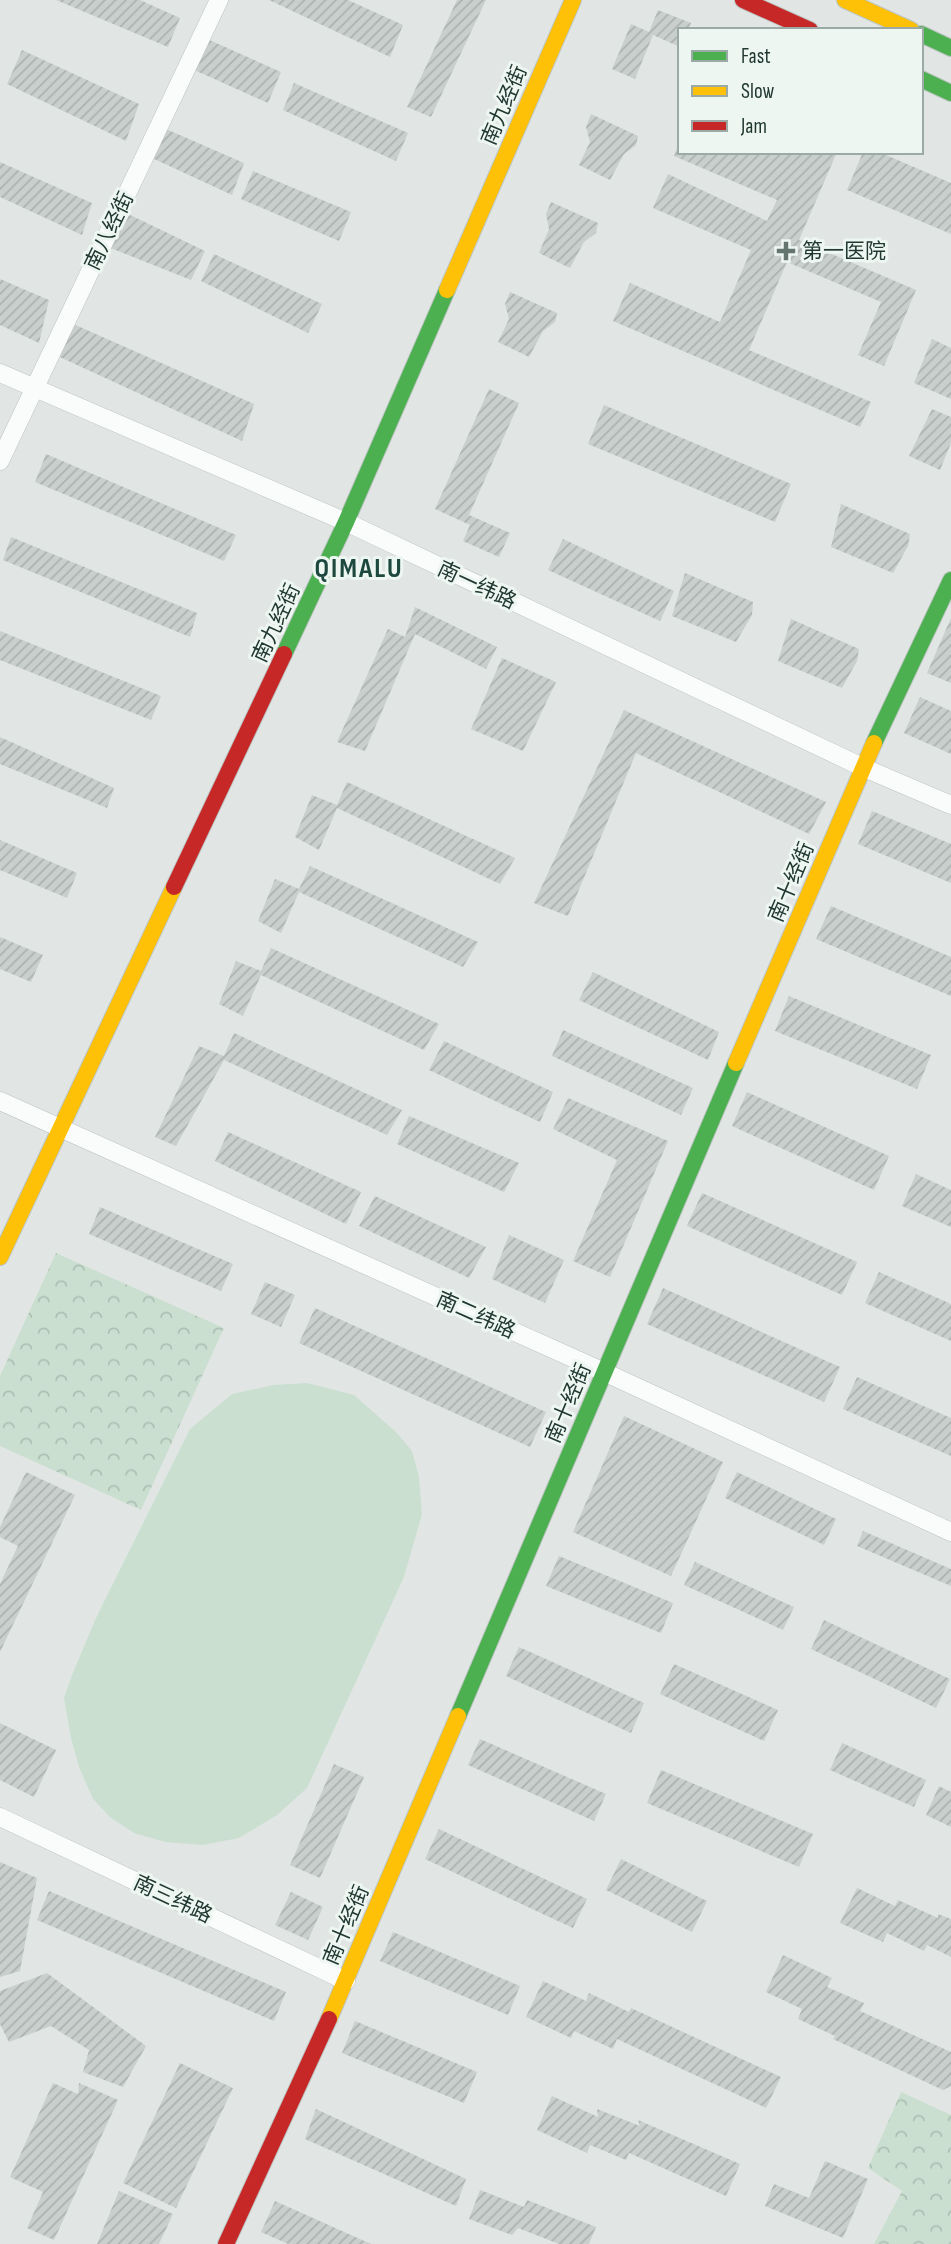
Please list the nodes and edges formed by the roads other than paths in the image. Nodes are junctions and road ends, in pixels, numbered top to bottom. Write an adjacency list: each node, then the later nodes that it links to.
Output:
1 (219, 0): 12 (street, 南八经街)
2 (573, 0): 14 (street, 南九经街)
3 (743, 0): 5 (street)
4 (845, 0): 6 (street)
5 (806, 28)
6 (907, 28)
7 (923, 35): 8 (street)
8 (951, 48)
9 (923, 80): 10 (street)
10 (951, 93)
11 (0, 373): 12 (street, 南一纬路)
12 (34, 388): 13 (street, 南八经街); 14 (street, 南一纬路)
13 (0, 461)
14 (346, 522): 16 (street, 南一纬路); 19 (street, 南九经街)
15 (951, 580): 16 (street, 南十经街)
16 (862, 767): 17 (street, 南一纬路); 21 (street, 南十经街)
17 (951, 804)
18 (0, 1101): 19 (street, 南二纬路)
19 (61, 1128): 20 (street, 南九经街); 21 (street, 南二纬路)
20 (0, 1257)
21 (604, 1373): 22 (street, 南二纬路); 24 (street, 南十经街)
22 (951, 1532)
23 (0, 1817): 24 (street, 南三纬路)
24 (346, 1980): 25 (street, 南十经街)
25 (226, 2244)

